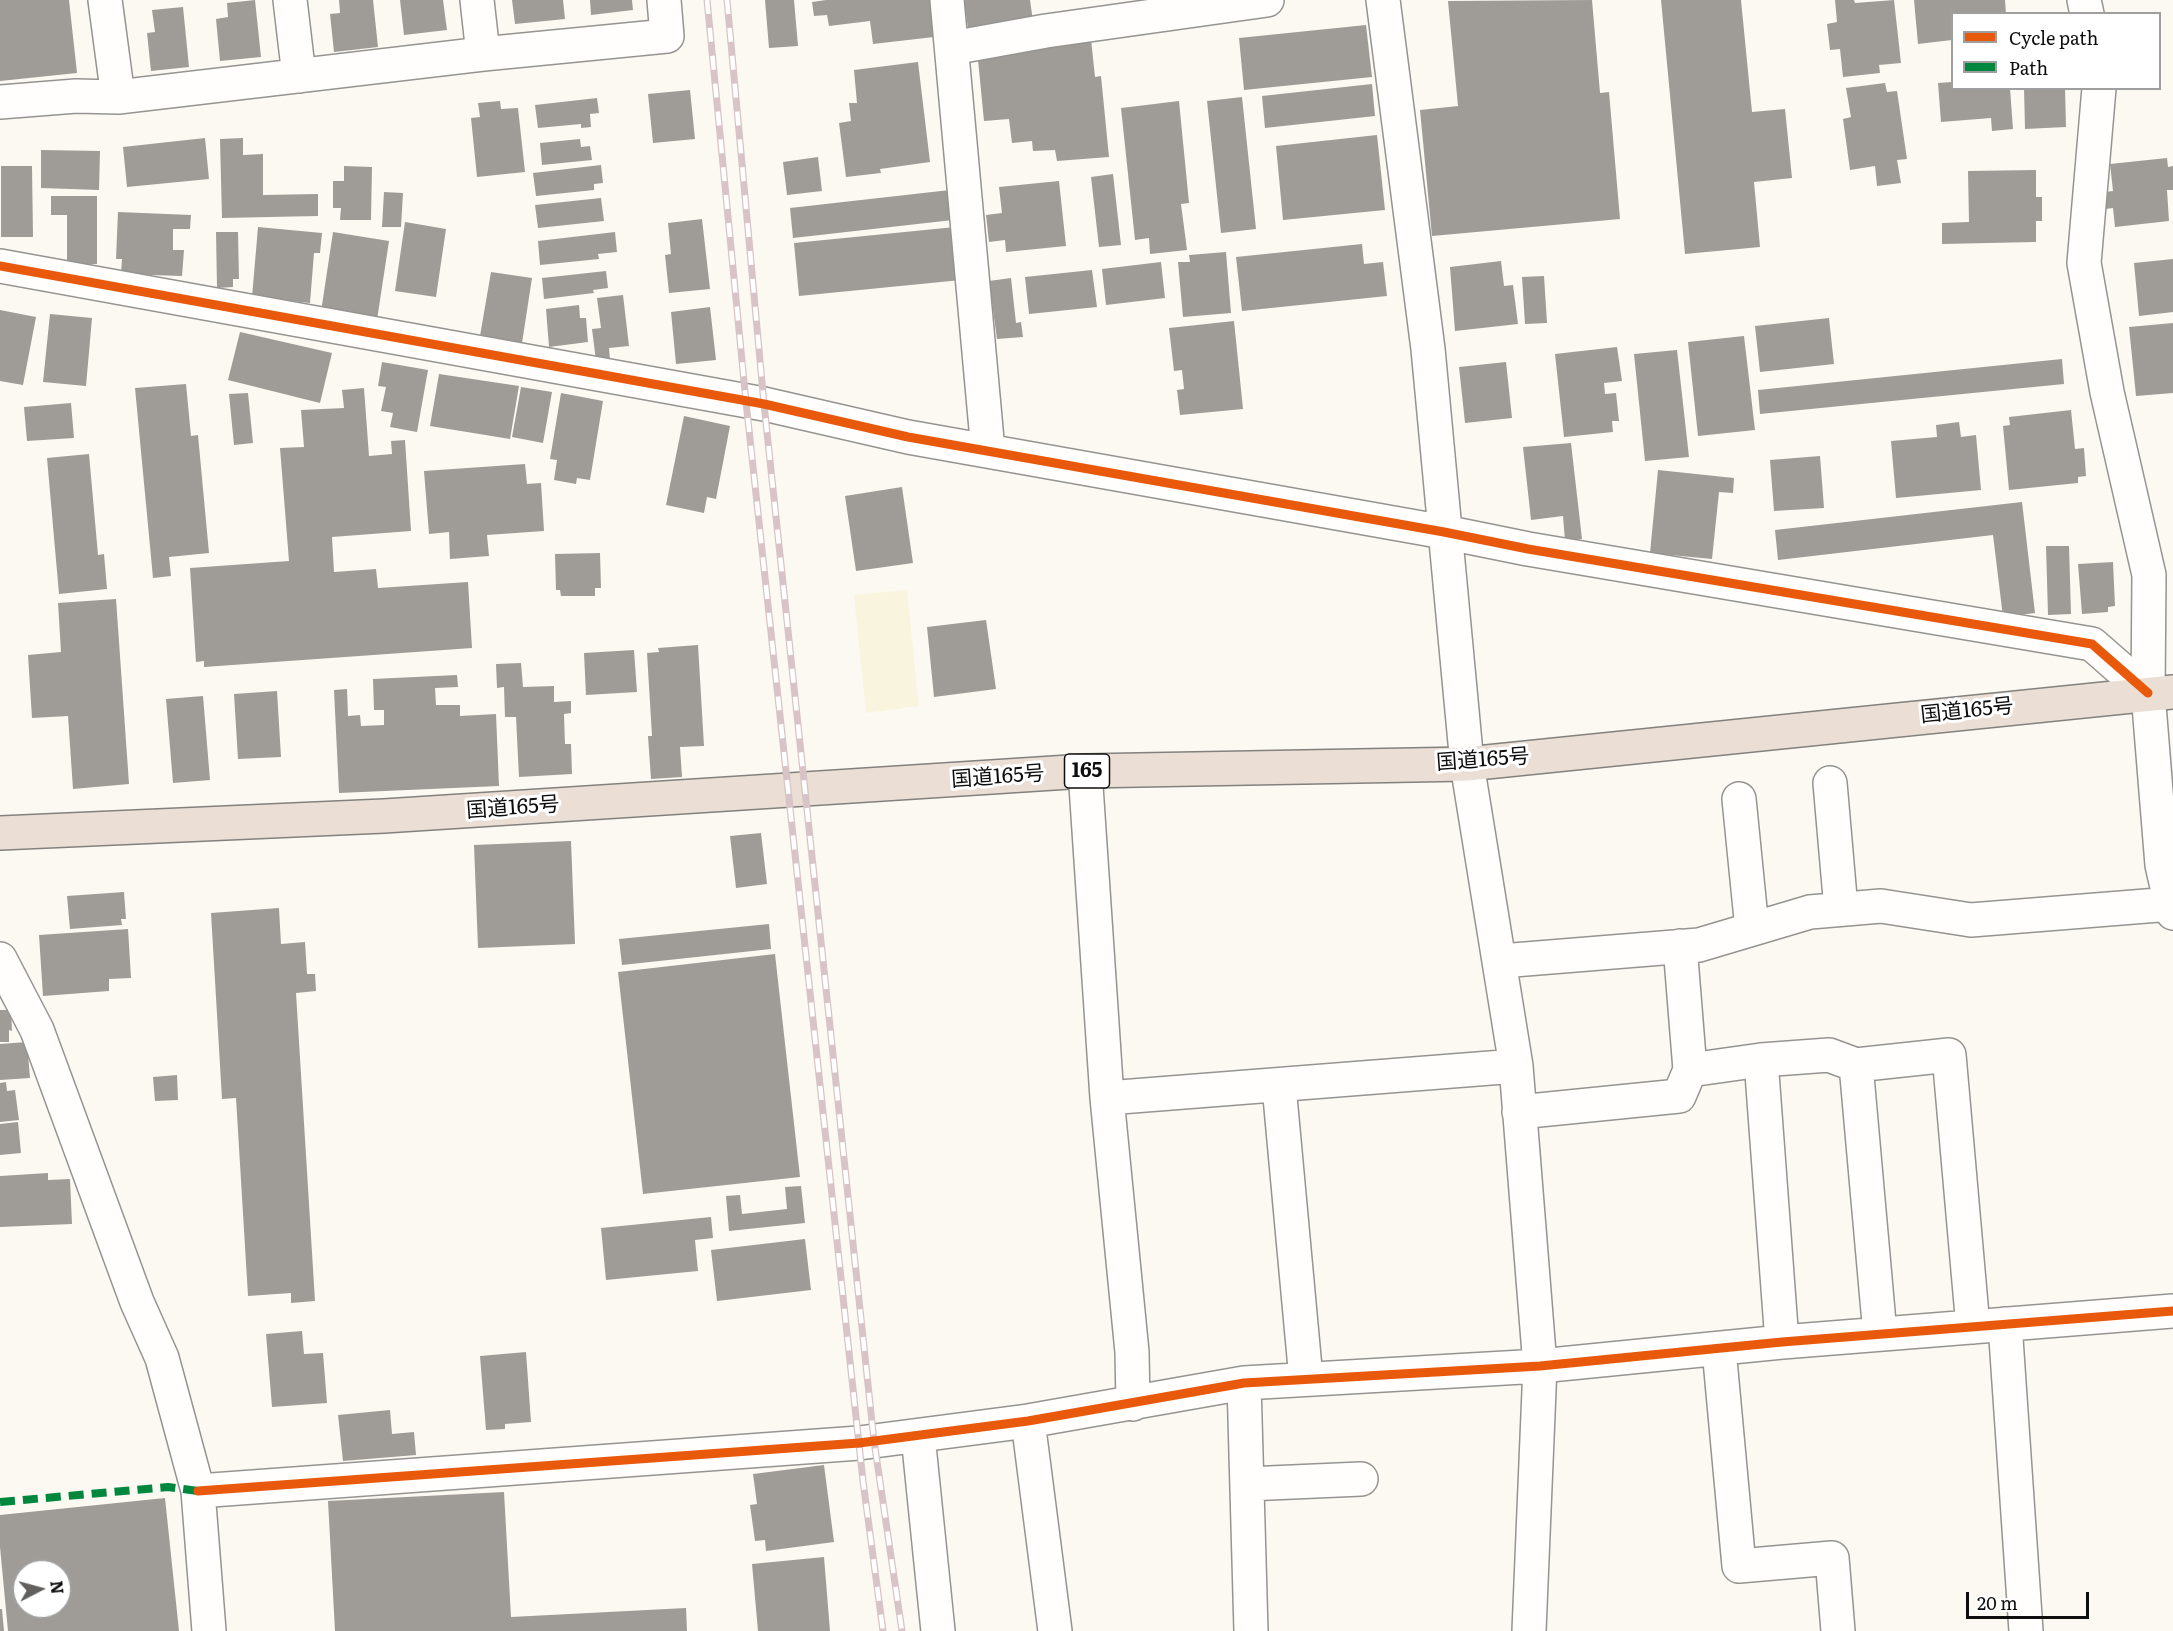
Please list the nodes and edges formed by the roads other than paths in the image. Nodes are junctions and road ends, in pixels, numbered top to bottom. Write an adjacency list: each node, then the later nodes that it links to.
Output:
1 (105, 0): 12 (street)
2 (290, 0): 10 (street)
3 (477, 0): 9 (street)
4 (664, 0): 9 (street)
5 (947, 0): 8 (street)
6 (1267, 0): 8 (street)
7 (1383, 0): 16 (street)
8 (952, 48): 15 (street)
9 (483, 54): 10 (street)
10 (299, 76): 12 (street)
11 (2099, 90): 17 (street)
12 (118, 97): 13 (street)
13 (0, 102)
14 (0, 266): 15 (street)
15 (988, 451): 16 (street)
16 (1444, 532): 17 (street); 18 (street)
17 (2161, 692): 18 (highway, 国道165号 / 165); 23 (street)
18 (1467, 764): 19 (highway, 国道165号 / 165); 28 (street)
19 (1085, 771): 22 (highway, 国道165号 / 165); 34 (street)
20 (1830, 783): 24 (street)
21 (1739, 799): 25 (street)
22 (0, 833)
23 (2172, 908): 24 (street)
24 (1841, 909): 25 (street)
25 (1752, 929): 26 (street)
26 (1680, 946): 28 (street); 32 (street)
27 (0, 959): 49 (street)
28 (1501, 961): 31 (street)
29 (1761, 1060): 30 (street); 32 (street); 39 (street)
30 (1856, 1065): 37 (street); 38 (street)
31 (1516, 1066): 33 (street); 35 (street)
32 (1690, 1070): 35 (street)
33 (1279, 1086): 34 (street); 42 (street)
34 (1107, 1098): 44 (street)
35 (1519, 1112): 41 (street)
36 (2173, 1311): 37 (street)
37 (1989, 1325): 38 (street); 56 (street)
38 (1880, 1334): 39 (street)
39 (1782, 1342): 40 (street)
40 (1719, 1349): 41 (street); 55 (street)
41 (1540, 1366): 42 (street); 54 (street)
42 (1306, 1379): 43 (street)
43 (1244, 1383): 44 (street); 48 (street)
44 (1133, 1404): 45 (street)
45 (1028, 1421): 46 (street); 52 (street)
46 (918, 1436): 49 (street); 51 (street)
47 (1361, 1479): 48 (street)
48 (1247, 1484): 53 (street)
49 (198, 1491): 50 (street)
50 (209, 1631)
51 (938, 1631)
52 (1055, 1631)
53 (1251, 1631)
54 (1529, 1631)
55 (1838, 1631)
56 (2026, 1631)

